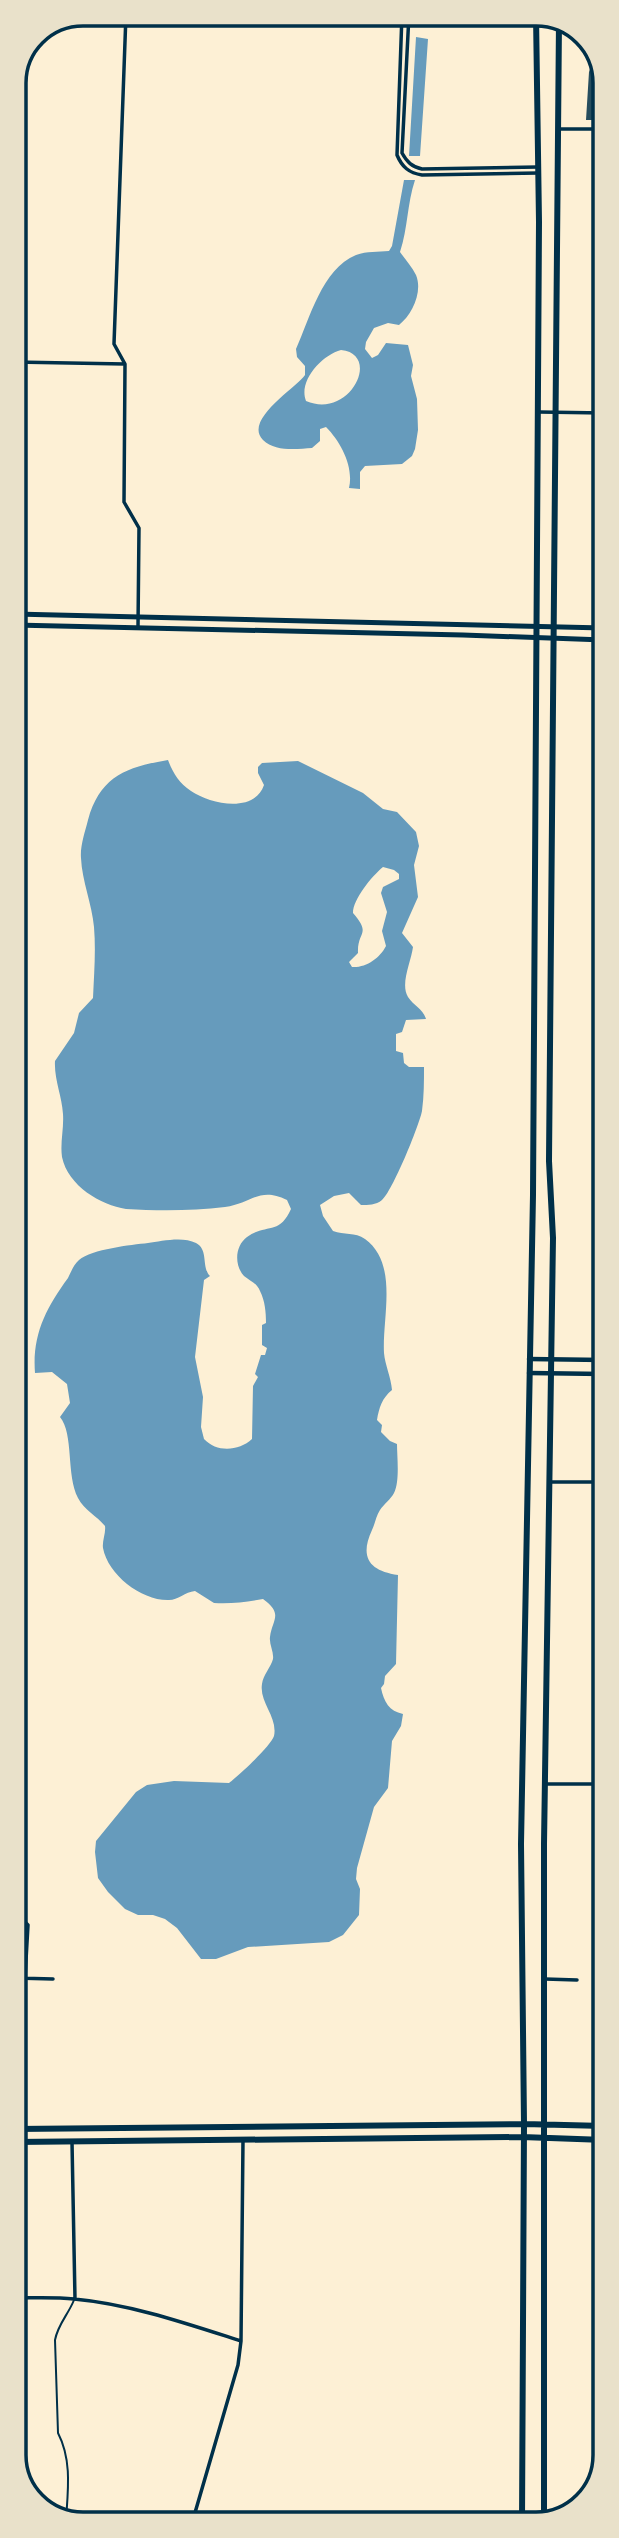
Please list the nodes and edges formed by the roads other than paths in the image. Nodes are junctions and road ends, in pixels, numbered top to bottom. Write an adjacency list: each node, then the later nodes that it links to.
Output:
1 (126, 26): 10 (street)
2 (402, 26): 8 (street)
3 (408, 26): 8 (street)
4 (536, 26): 8 (main road)
5 (561, 32): 6 (main road)
6 (559, 129): 7 (street); 12 (main road)
7 (593, 129)
8 (538, 170): 11 (main road)
9 (26, 362): 10 (street)
10 (125, 364): 15 (street)
11 (538, 412): 12 (street); 17 (main road)
12 (556, 412): 13 (street); 18 (main road)
13 (593, 413)
14 (26, 614): 15 (main road)
15 (138, 616): 17 (main road); 19 (street)
16 (26, 625): 19 (main road)
17 (536, 625): 18 (main road); 21 (main road)
18 (554, 626): 20 (main road); 22 (main road)
19 (138, 628): 21 (main road)
20 (593, 628)
21 (536, 638): 22 (main road); 24 (main road)
22 (553, 638): 23 (main road); 25 (main road)
23 (593, 640)
24 (529, 1359): 25 (street); 27 (main road)
25 (551, 1360): 26 (street); 28 (main road)
26 (593, 1360)
27 (528, 1373): 28 (street); 40 (main road)
28 (550, 1374): 29 (street); 30 (main road)
29 (593, 1374)
30 (549, 1482): 31 (street); 32 (main road)
31 (593, 1482)
32 (545, 1784): 33 (street); 38 (main road)
33 (593, 1784)
34 (26, 1923): 35 (street)
35 (26, 1960)
36 (26, 1978): 37 (street)
37 (53, 1979)
38 (545, 1979): 39 (street); 41 (main road)
39 (577, 1980)
40 (524, 2124): 41 (main road); 43 (main road); 44 (main road)
41 (545, 2124): 42 (main road); 45 (main road)
42 (593, 2126)
43 (26, 2129)
44 (523, 2137): 45 (main road); 46 (main road); 56 (main road)
45 (545, 2138): 47 (main road); 54 (main road)
46 (243, 2140): 49 (main road); 52 (street)
47 (593, 2140)
48 (26, 2142): 49 (main road)
49 (72, 2142): 51 (street)
50 (26, 2298): 51 (street)
51 (75, 2299): 52 (street); 53 (lane)
52 (241, 2341): 55 (street)
53 (66, 2509)
54 (544, 2511)
55 (195, 2512)
56 (522, 2512)

